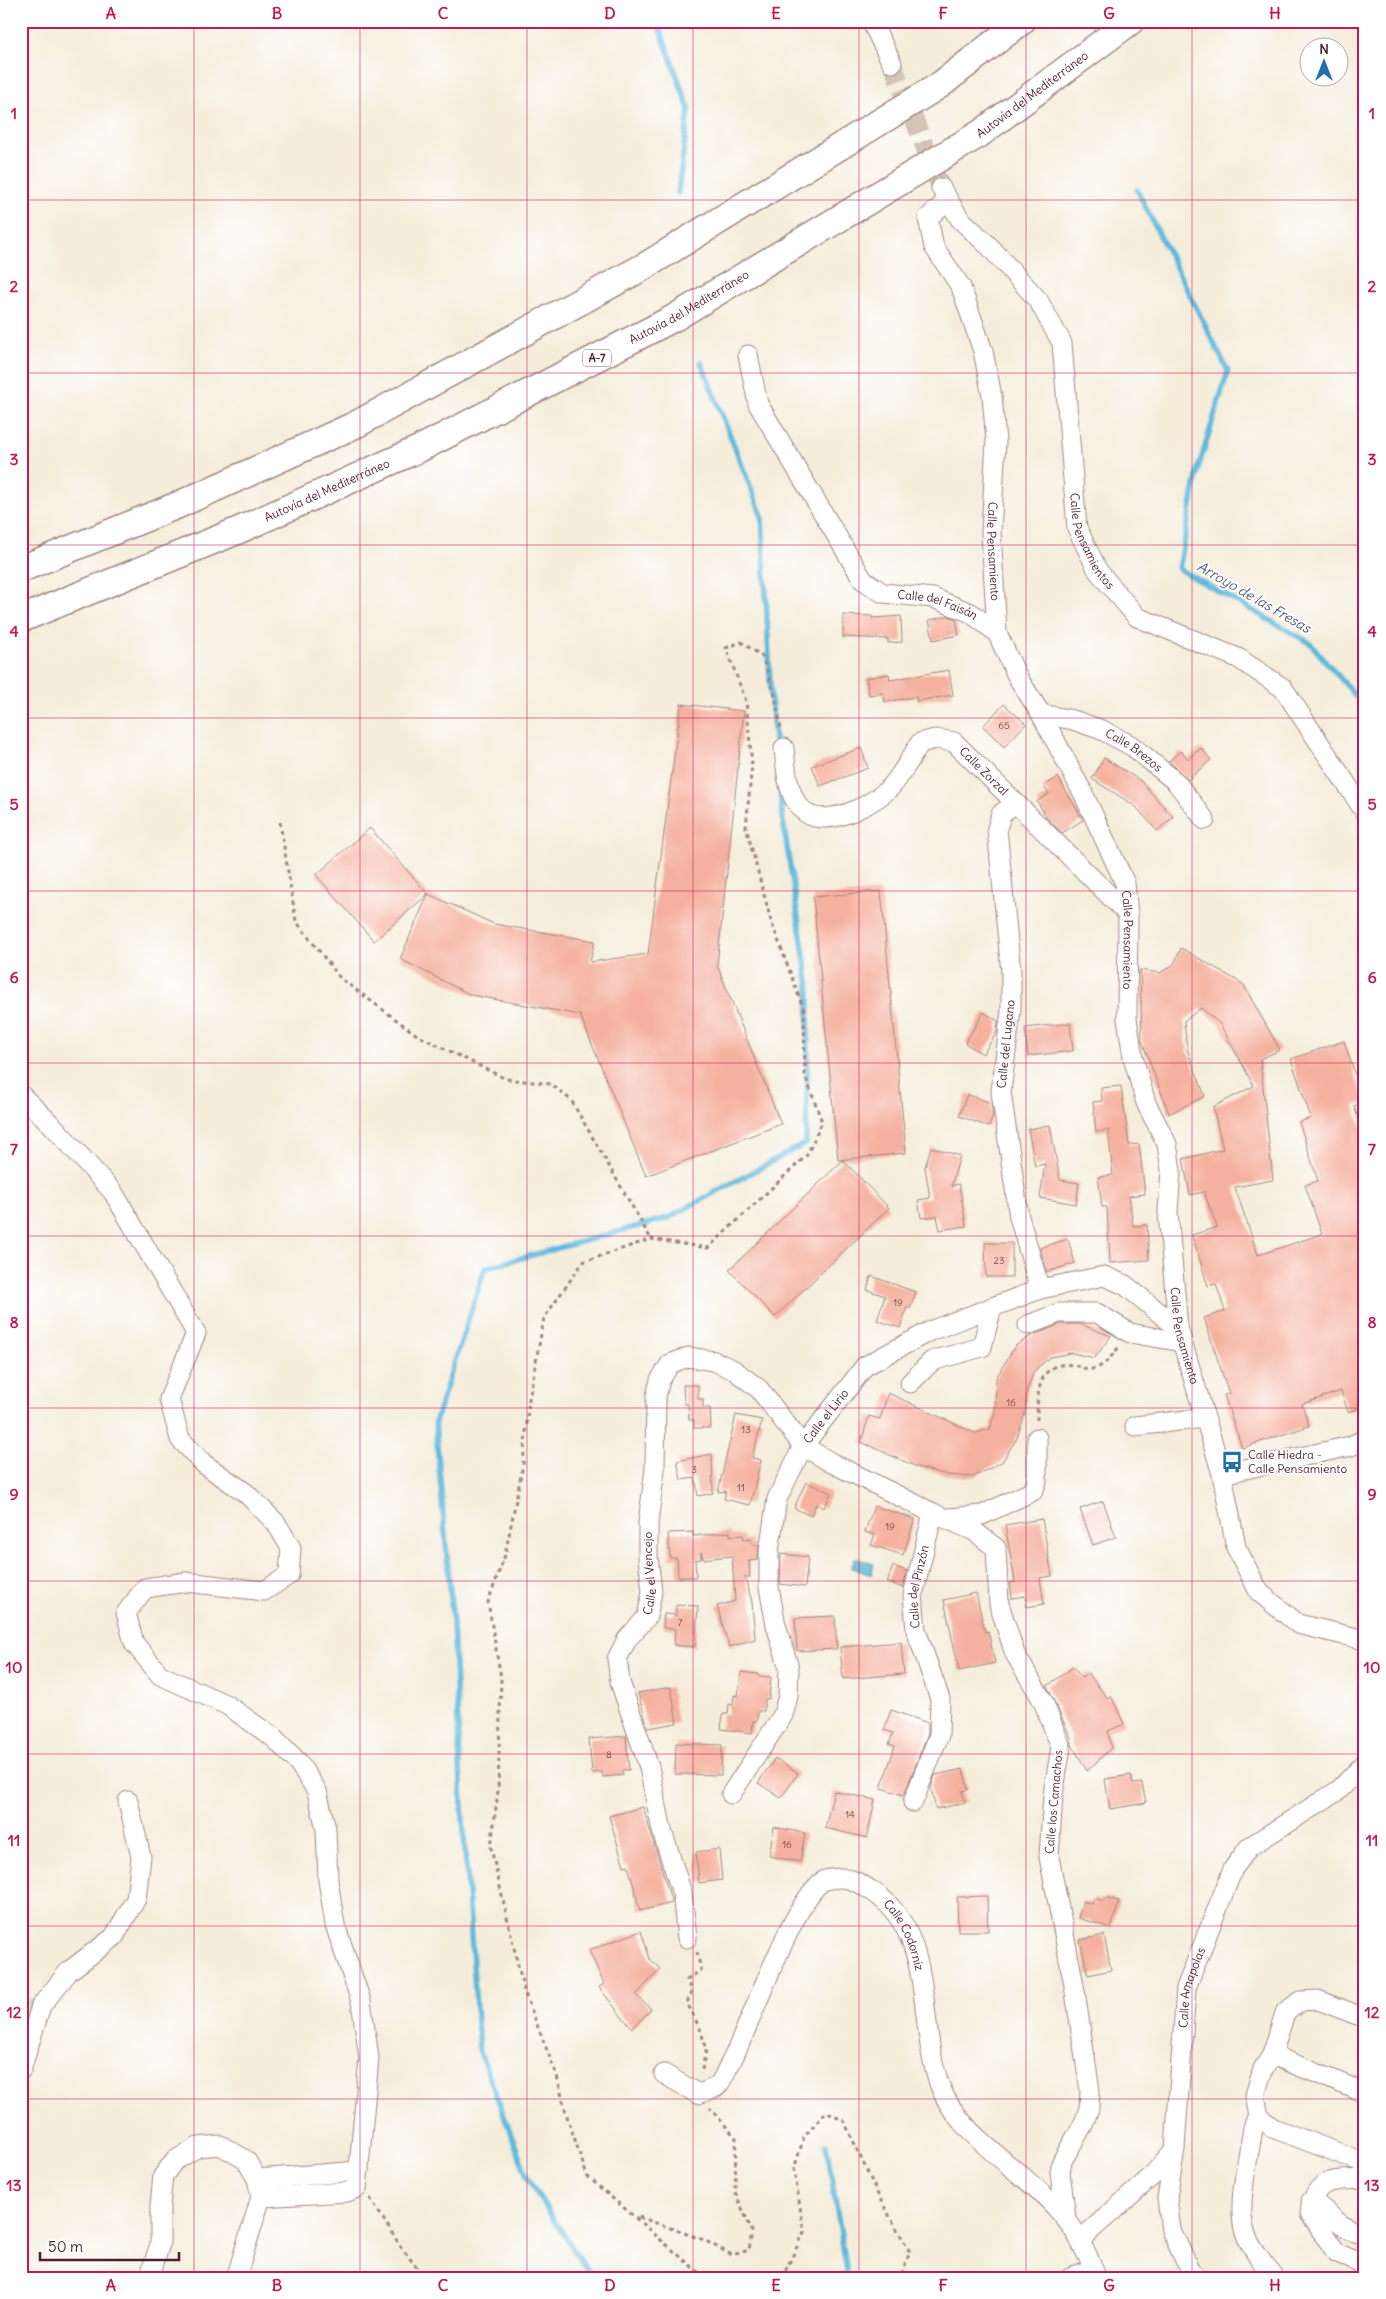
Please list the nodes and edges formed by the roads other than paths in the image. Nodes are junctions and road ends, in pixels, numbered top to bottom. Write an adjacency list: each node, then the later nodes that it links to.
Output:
1 (870, 21): 4 (street)
2 (1022, 21): 7 (highway)
3 (1131, 21): 8 (highway, Autovía del Mediterráneo / A-7)
4 (892, 63)
5 (945, 194): 9 (street, Calle Pensamiento); 13 (street, Calle Pensamientos)
6 (748, 355): 9 (street, Calle del Faisán)
7 (21, 569)
8 (21, 620)
9 (997, 633): 10 (street, Calle Pensamiento)
10 (1041, 714): 14 (street, Calle Brezos); 15 (street, Calle Pensamiento)
11 (784, 748): 12 (street, Calle Zorzal)
12 (1015, 803): 15 (street, Calle Zorzal); 17 (street, Calle del Lugano)
13 (1365, 812)
14 (1205, 820)
15 (1128, 914): 20 (street, Calle Pensamiento)
16 (21, 1095): 45 (street)
17 (1040, 1289): 18 (street, Calle el Lirio); 20 (street, Calle el Lirio)
18 (992, 1307): 21 (street); 26 (street, Calle el Lirio)
19 (1028, 1326): 20 (street)
20 (1180, 1335): 22 (street, Calle Pensamiento)
21 (910, 1383)
22 (1204, 1418): 23 (street); 27 (street, Calle Pensamiento)
23 (1135, 1426)
24 (1037, 1438): 28 (street)
25 (1365, 1440): 27 (street)
26 (803, 1446): 28 (street, Calle los Camachos); 31 (street, Calle el Lirio); 34 (street, Calle el Vencejo)
27 (1222, 1474): 29 (street, Calle Pensamiento)
28 (939, 1516): 33 (street, Calle del Pinzón); 48 (street, Calle los Camachos)
29 (1365, 1640)
30 (1365, 1763): 41 (street, Calle Amapolas)
31 (731, 1794)
32 (128, 1801): 37 (street)
33 (913, 1802)
34 (687, 1938)
35 (1365, 2018): 36 (street)
36 (1272, 2055): 39 (street); 40 (street)
37 (21, 2070)
38 (664, 2074): 48 (street, Calle Codorniz)
39 (1365, 2093)
40 (1259, 2117): 42 (street); 57 (street)
41 (1175, 2150): 50 (street); 56 (street, Calle Amapolas)
42 (1365, 2163)
43 (1365, 2178): 47 (street)
44 (257, 2179): 45 (street); 46 (street); 53 (street)
45 (358, 2180): 46 (street)
46 (260, 2197): 54 (street)
47 (1312, 2201): 49 (street); 51 (street)
48 (1066, 2217): 50 (street, Calle Codorniz)
49 (1365, 2233)
50 (1080, 2240): 52 (street, Calle Codorniz)
51 (1365, 2266)
52 (1094, 2274): 55 (street)
53 (149, 2278)
54 (236, 2278)
55 (1070, 2278)
56 (1196, 2278)
57 (1275, 2278)

